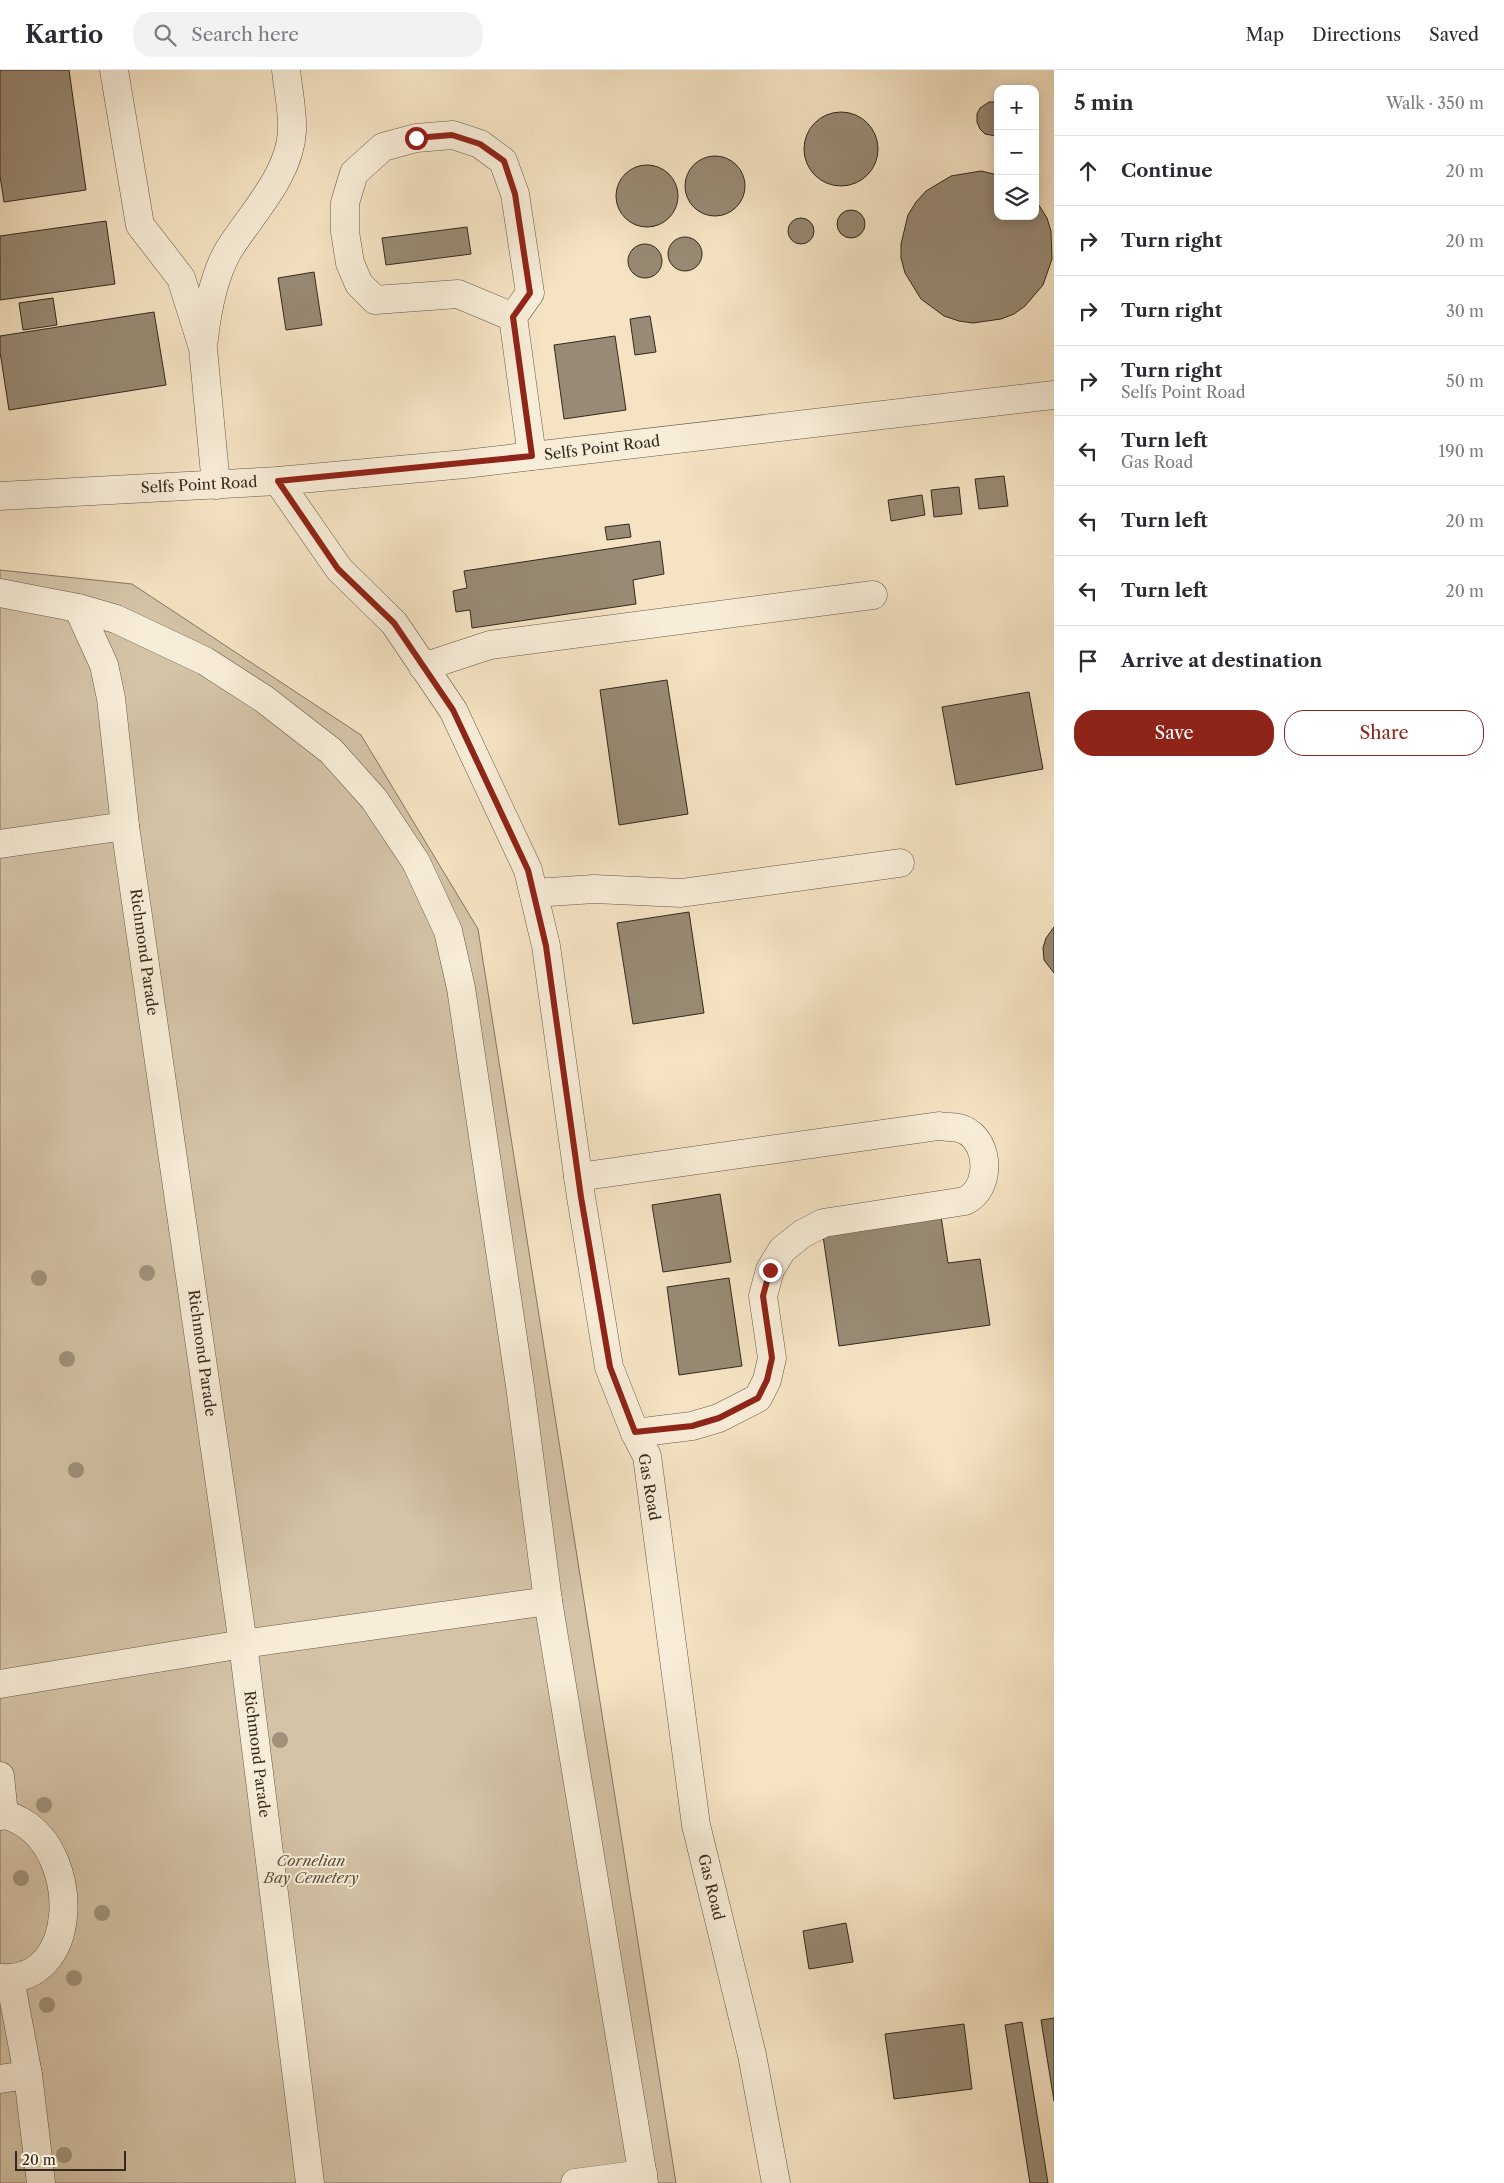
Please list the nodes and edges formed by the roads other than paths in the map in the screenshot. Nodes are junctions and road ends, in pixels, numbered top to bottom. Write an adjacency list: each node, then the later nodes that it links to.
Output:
1 (114, 70): 4 (street)
2 (286, 70): 4 (street)
3 (513, 317): 3 (street); 6 (street)
4 (203, 348): 8 (street)
5 (1054, 395): 6 (street, Selfs Point Road)
6 (532, 456): 7 (street, Selfs Point Road)
7 (278, 481): 8 (street, Selfs Point Road); 13 (street, Gas Road)
8 (216, 485): 9 (street, Selfs Point Road)
9 (0, 496)
10 (0, 594): 12 (street)
11 (873, 595): 13 (street)
12 (78, 608): 14 (street, Richmond Parade); 20 (street)
13 (423, 667): 17 (street, Gas Road)
14 (125, 826): 15 (street); 21 (street, Richmond Parade)
15 (0, 844)
16 (900, 863): 17 (street)
17 (534, 893): 18 (street, Gas Road)
18 (578, 1177): 19 (street, Gas Road); 19 (street)
19 (635, 1432): 32 (street, Gas Road)
20 (548, 1601): 21 (street); 28 (street)
21 (243, 1644): 22 (street); 30 (street, Richmond Parade)
22 (0, 1684)
23 (0, 1776): 24 (street)
24 (2, 1815): 25 (street)
25 (5, 1978): 26 (street)
26 (28, 2075): 27 (street); 29 (street)
27 (0, 2079)
28 (644, 2178): 31 (street)
29 (41, 2183)
30 (310, 2183)
31 (574, 2183)
32 (776, 2183)

